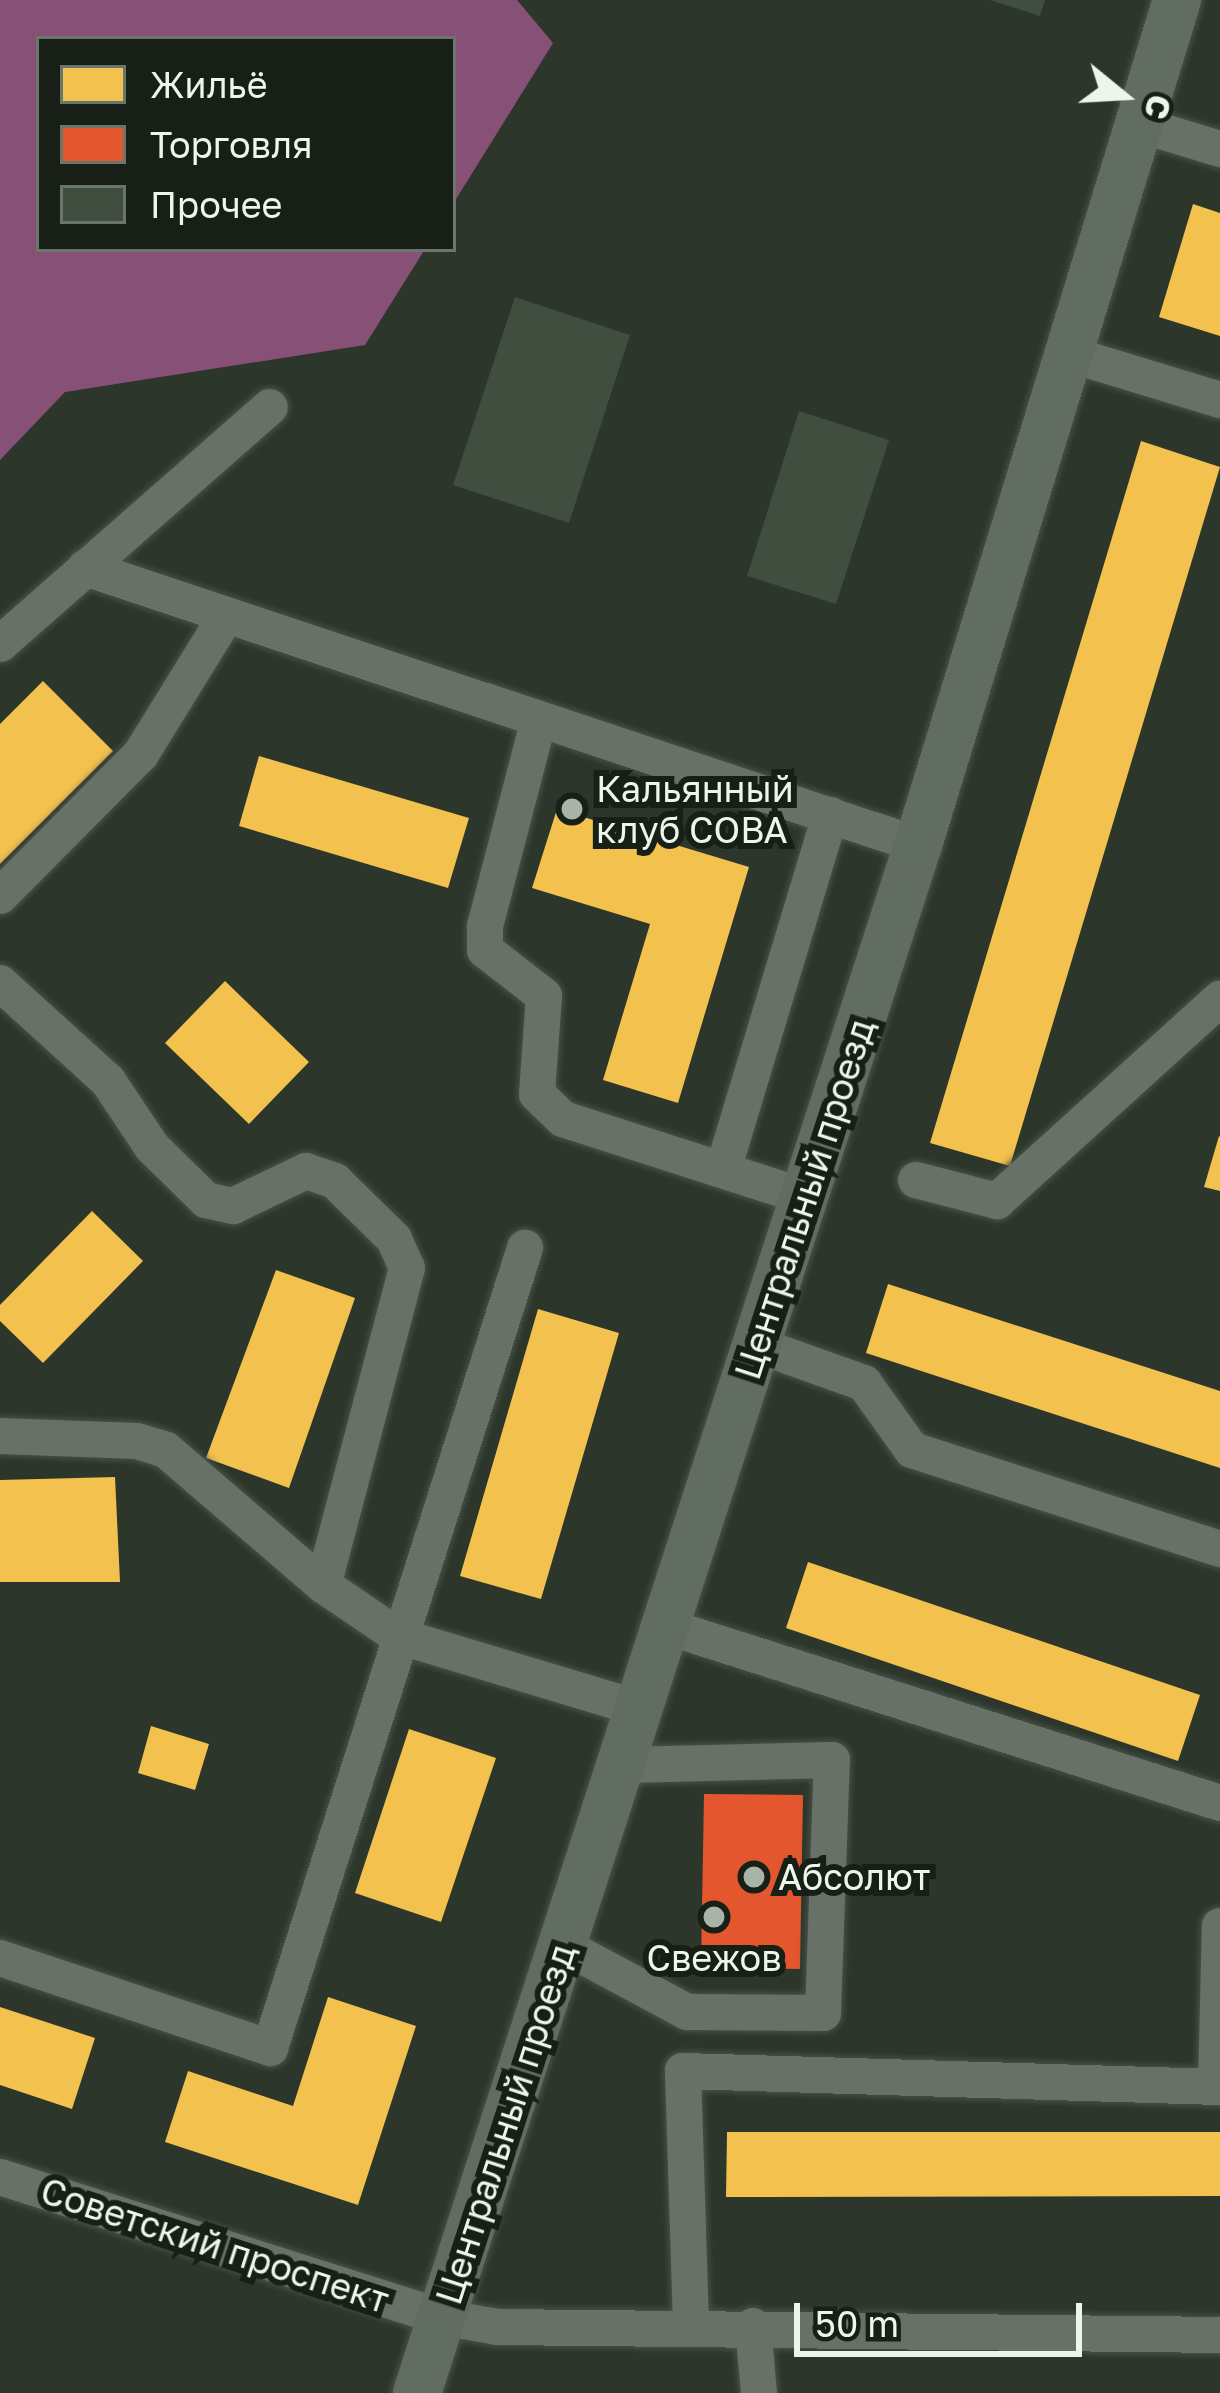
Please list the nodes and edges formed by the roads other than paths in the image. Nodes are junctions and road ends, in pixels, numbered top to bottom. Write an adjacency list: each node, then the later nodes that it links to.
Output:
1 (1177, 0): 2 (main road, Центральный проезд)
2 (1138, 124): 3 (street); 4 (main road, Центральный проезд)
3 (1220, 149)
4 (1069, 354): 5 (street); 12 (main road, Центральный проезд)
5 (1220, 400)
6 (270, 407): 7 (street)
7 (85, 568): 8 (street); 9 (street)
8 (227, 615): 10 (street); 13 (street)
9 (0, 644)
10 (539, 718): 11 (street); 16 (street)
11 (830, 815): 12 (street); 16 (street)
12 (918, 845): 18 (main road, Центральный проезд)
13 (0, 896)
14 (0, 983): 23 (street)
15 (1220, 999): 17 (street)
16 (722, 1170): 18 (street)
17 (916, 1180)
18 (803, 1196): 20 (main road, Центральный проезд)
19 (525, 1248): 25 (street)
20 (757, 1345): 22 (street); 24 (main road, Центральный проезд)
21 (0, 1436): 23 (street)
22 (1220, 1549)
23 (323, 1585): 25 (street)
24 (668, 1627): 26 (main road, Центральный проезд); 28 (street)
25 (398, 1636): 26 (street); 31 (street)
26 (642, 1708): 27 (main road, Центральный проезд)
27 (624, 1765): 30 (main road, Центральный проезд); 30 (street)
28 (1220, 1803)
29 (1220, 1926): 32 (street)
30 (564, 1946): 34 (main road, Центральный проезд)
31 (0, 1958)
32 (1218, 2086): 35 (street)
33 (0, 2177): 34 (street, Советский проспект)
34 (441, 2317): 35 (street, Советский проспект); 38 (main road, Центральный проезд)
35 (692, 2326): 36 (street, Советский проспект)
36 (753, 2326): 37 (street, Советский проспект); 39 (street)
37 (1220, 2335)
38 (417, 2393)
39 (759, 2393)

